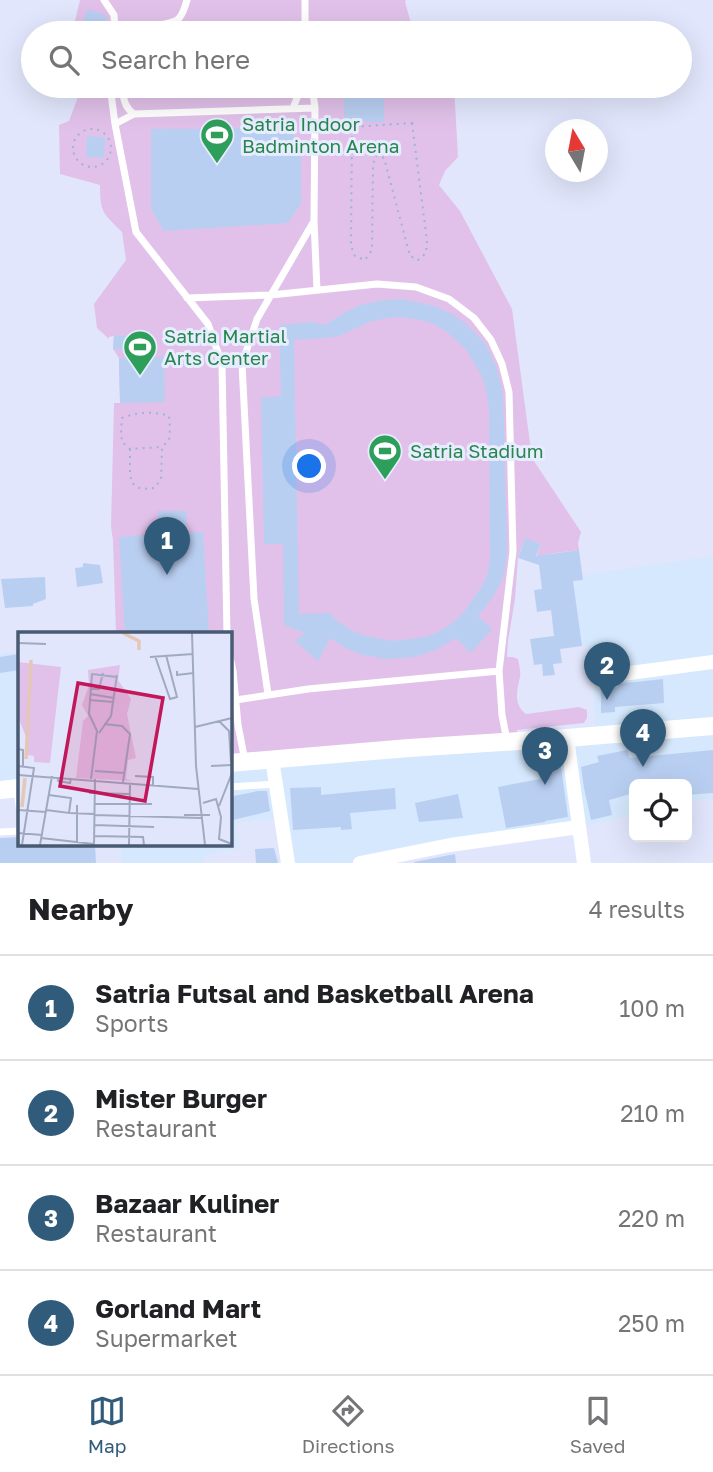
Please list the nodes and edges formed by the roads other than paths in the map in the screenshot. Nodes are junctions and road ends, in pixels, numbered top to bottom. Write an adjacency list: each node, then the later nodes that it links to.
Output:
1 (104, 0): 5 (lane)
2 (187, 0): 4 (lane)
3 (304, 0): 7 (lane)
4 (177, 20): 6 (lane)
5 (114, 21)
6 (173, 21)
7 (305, 21)
8 (112, 98): 15 (lane)
9 (123, 98): 14 (lane)
10 (297, 98): 12 (lane)
11 (314, 98): 13 (lane)
12 (293, 108): 13 (lane); 14 (lane)
13 (315, 108): 16 (lane)
14 (134, 114): 15 (lane)
15 (115, 124): 19 (lane)
16 (314, 221): 17 (lane); 18 (lane)
17 (317, 290): 18 (lane); 25 (lane)
18 (271, 295): 19 (lane); 21 (lane)
19 (187, 298): 20 (lane)
20 (222, 363): 21 (lane); 22 (lane)
21 (242, 363): 27 (lane)
22 (227, 632)
23 (231, 662): 28 (lane)
24 (713, 662): 26 (street)
25 (499, 670): 27 (lane); 31 (lane)
26 (600, 677)
27 (268, 694): 28 (lane)
28 (236, 700): 33 (lane)
29 (713, 726): 30 (street)
30 (566, 738): 31 (street); 36 (street)
31 (507, 741): 32 (street)
32 (272, 759): 33 (street); 34 (street)
33 (237, 762)
34 (276, 784): 35 (lane); 39 (street)
35 (231, 787)
36 (579, 827): 40 (street); 41 (street)
37 (18, 831): 38 (lane)
38 (0, 832)
39 (288, 863)
40 (360, 863)
41 (584, 863)

